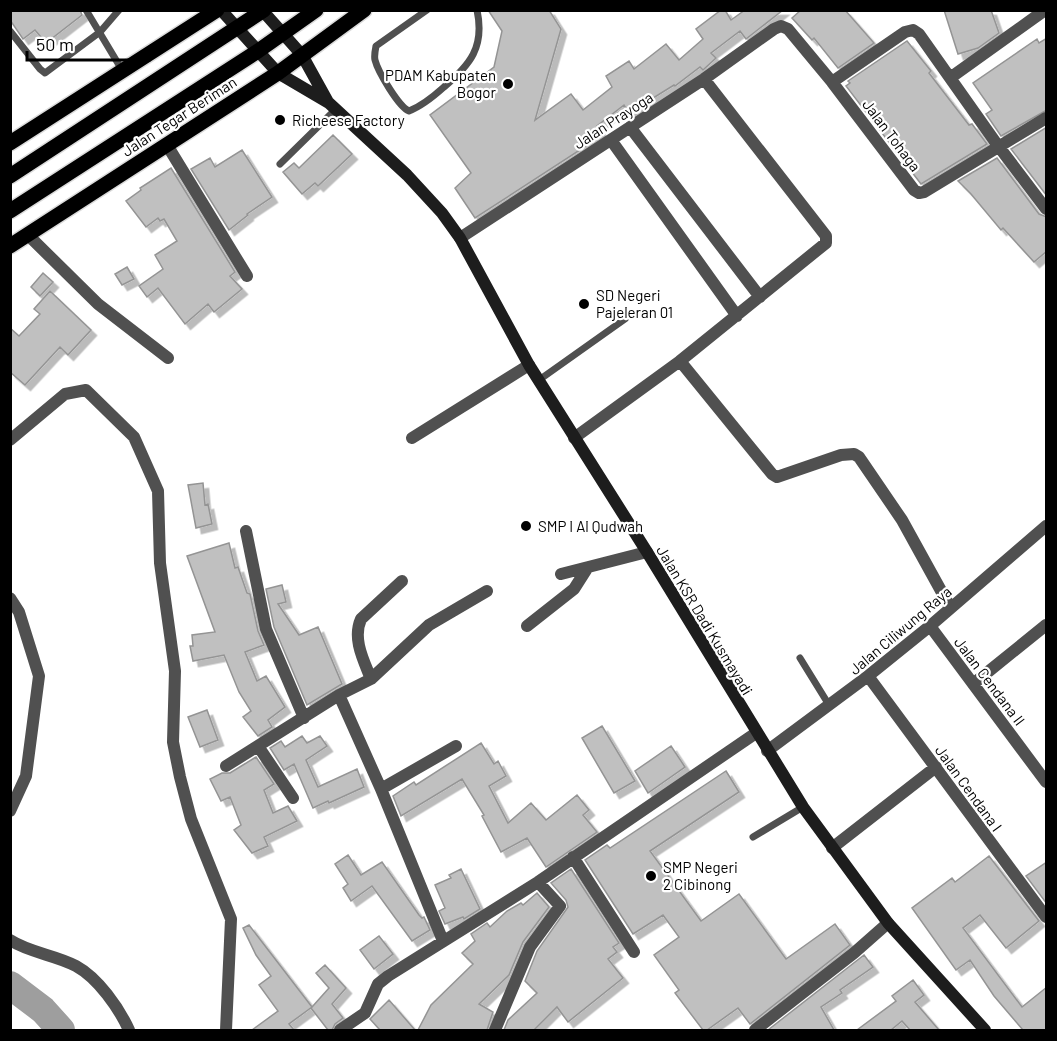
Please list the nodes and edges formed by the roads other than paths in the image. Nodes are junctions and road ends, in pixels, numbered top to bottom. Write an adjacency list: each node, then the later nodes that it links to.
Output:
1 (86, 10): 13 (lane)
2 (119, 10): 13 (lane)
3 (219, 10): 11 (main road, Jalan KSR Dadi Kusmayadi); 17 (main road)
4 (316, 10): 14 (main road, Jalan Tegar Beriman)
5 (364, 10): 16 (main road, Jalan Tegar Beriman)
6 (427, 10): 7 (lane)
7 (477, 10)
8 (1045, 10): 19 (street)
9 (263, 11): 11 (main road); 14 (main road, Jalan KSR Dadi Kusmayadi)
10 (781, 26): 20 (street, Jalan Prayoga); 21 (street, Jalan Tohaga)
11 (238, 29): 15 (main road, Jalan KSR Dadi Kusmayadi); 30 (main road)
12 (10, 31): 13 (lane)
13 (100, 32): 17 (lane)
14 (284, 34): 15 (main road, Jalan Tegar Beriman); 16 (main road, Jalan KSR Dadi Kusmayadi)
15 (258, 51): 18 (main road, Jalan KSR Dadi Kusmayadi); 32 (main road, Jalan Tegar Beriman)
16 (302, 55): 18 (main road, Jalan Tegar Beriman); 22 (main road, Jalan KSR Dadi Kusmayadi)
17 (123, 71): 26 (main road)
18 (278, 73): 22 (main road, Jalan KSR Dadi Kusmayadi); 27 (main road, Jalan Tegar Beriman)
19 (950, 78): 21 (street); 28 (street)
20 (704, 79): 24 (street, Jalan Prayoga); 37 (street)
21 (832, 81): 28 (street, Jalan Tohaga)
22 (332, 106): 29 (lane); 34 (main road, Jalan KSR Dadi Kusmayadi)
23 (1047, 118): 28 (street)
24 (630, 127): 25 (street, Jalan Prayoga); 37 (street)
25 (611, 140): 34 (street, Jalan Prayoga); 38 (street)
26 (10, 143)
27 (167, 145): 33 (main road, Jalan Tegar Beriman); 36 (street)
28 (1000, 147): 31 (street)
29 (280, 164)
30 (10, 176)
31 (1047, 209)
32 (10, 211)
33 (28, 235): 35 (main road, Jalan Tegar Beriman); 40 (street)
34 (460, 238): 42 (main road, Jalan KSR Dadi Kusmayadi)
35 (10, 246)
36 (247, 276)
37 (760, 297): 38 (street)
38 (737, 316): 41 (street)
39 (625, 319): 43 (lane)
40 (168, 358)
41 (680, 361): 45 (street); 55 (street)
42 (529, 365): 43 (main road, Jalan KSR Dadi Kusmayadi); 44 (street)
43 (539, 380): 45 (main road, Jalan KSR Dadi Kusmayadi)
44 (412, 438)
45 (574, 438): 49 (main road, Jalan KSR Dadi Kusmayadi)
46 (10, 440): 87 (street)
47 (1047, 526): 55 (street, Jalan Ciliwung Raya)
48 (246, 531): 65 (street)
49 (647, 552): 50 (street); 66 (main road, Jalan KSR Dadi Kusmayadi)
50 (588, 567): 51 (street); 56 (street)
51 (561, 574)
52 (402, 580): 61 (street)
53 (487, 591): 61 (street)
54 (10, 598): 76 (street)
55 (950, 607): 57 (street, Jalan Ciliwung Raya)
56 (527, 626)
57 (930, 626): 60 (street, Jalan Ciliwung Raya); 62 (street, Jalan Cendana II)
58 (1044, 632): 62 (street)
59 (800, 658): 64 (lane)
60 (868, 676): 64 (street, Jalan Ciliwung Raya); 71 (street, Jalan Cendana I)
61 (371, 679): 63 (street)
62 (973, 684): 72 (street, Jalan Cendana II)
63 (339, 695): 65 (street); 73 (street)
64 (830, 705): 69 (street, Jalan Ciliwung Raya)
65 (304, 717): 67 (street)
66 (756, 733): 69 (main road, Jalan KSR Dadi Kusmayadi); 79 (street)
67 (258, 746): 70 (street); 74 (street)
68 (456, 746): 73 (street)
69 (767, 751): 75 (main road, Jalan KSR Dadi Kusmayadi)
70 (226, 766)
71 (936, 767): 78 (street); 81 (street, Jalan Cendana I)
72 (1047, 782)
73 (381, 789): 84 (street)
74 (293, 798)
75 (802, 807): 77 (lane); 78 (main road, Jalan KSR Dadi Kusmayadi)
76 (10, 811)
77 (753, 837)
78 (832, 848): 82 (main road, Jalan KSR Dadi Kusmayadi)
79 (573, 857): 80 (street); 85 (street)
80 (538, 882): 84 (street); 89 (street)
81 (1047, 917)
82 (888, 923): 90 (street); 91 (main road, Jalan KSR Dadi Kusmayadi)
83 (10, 940): 86 (street)
84 (443, 941): 88 (street)
85 (634, 952)
86 (129, 1030)
87 (226, 1030)
88 (340, 1030)
89 (495, 1030)
90 (754, 1030)
91 (985, 1030)

